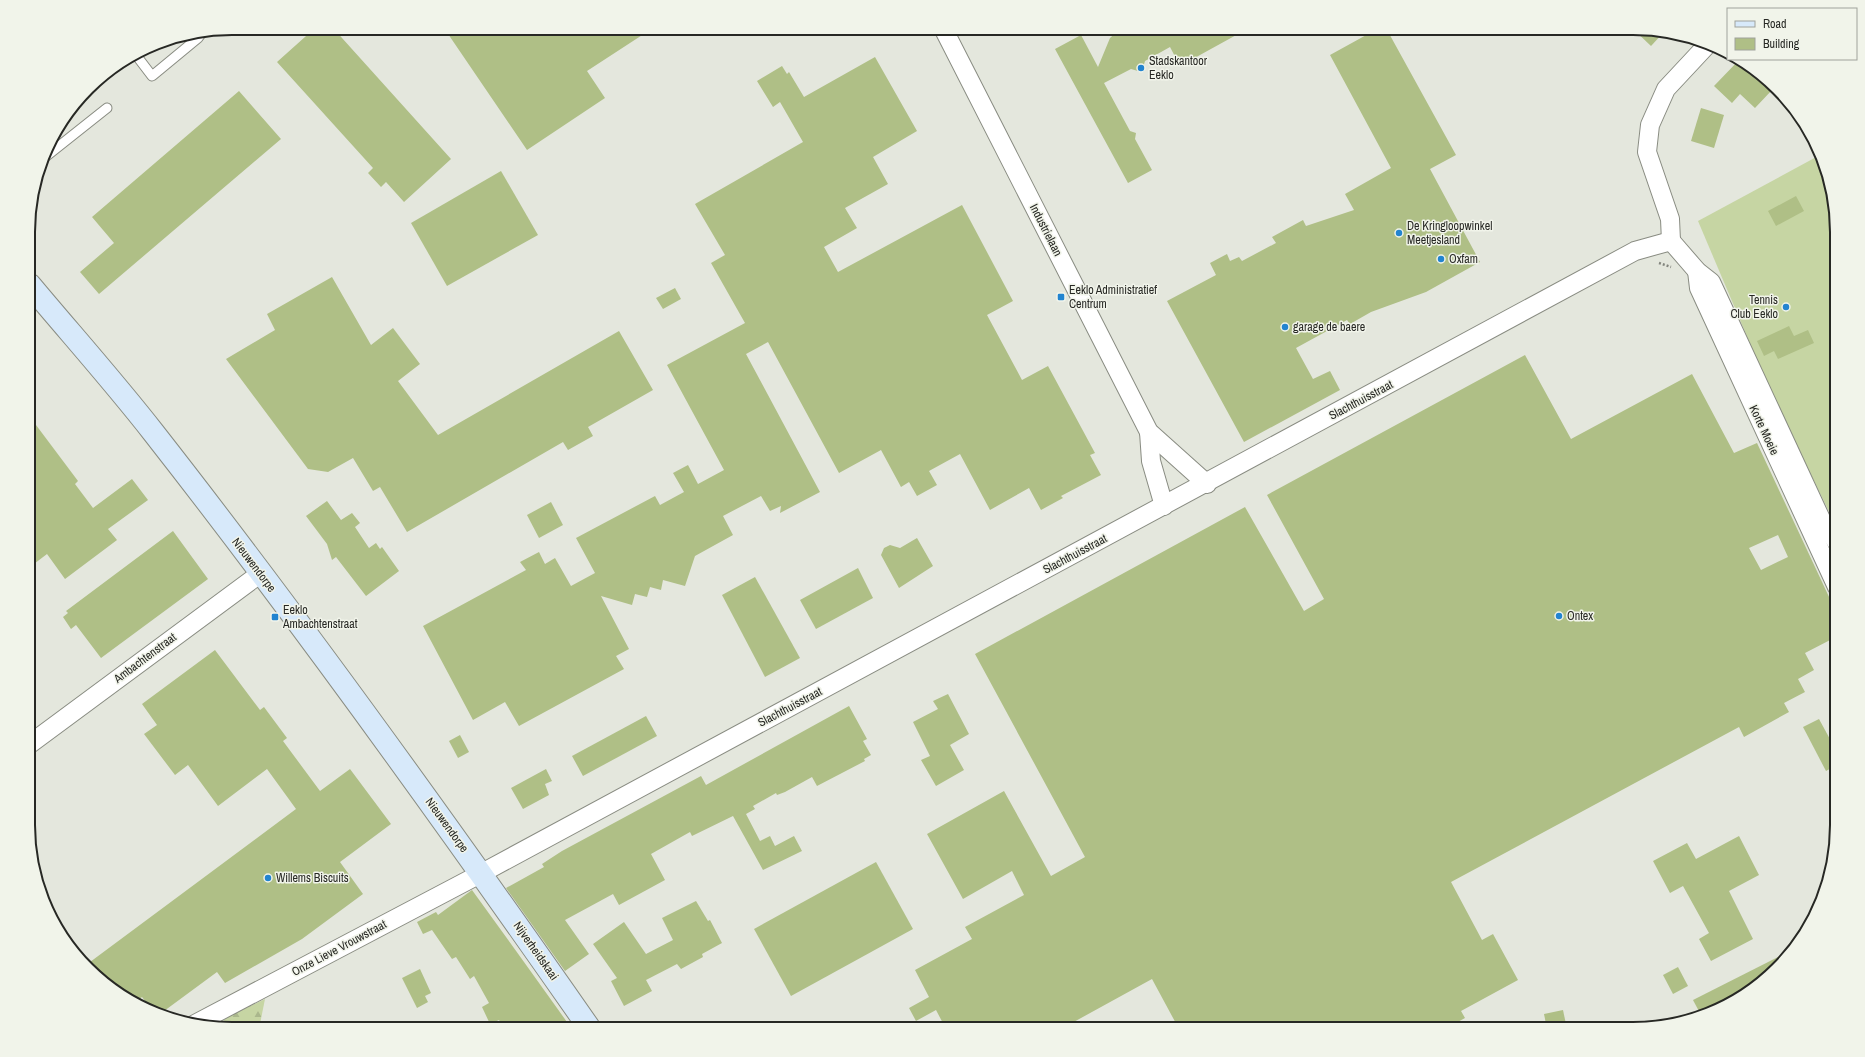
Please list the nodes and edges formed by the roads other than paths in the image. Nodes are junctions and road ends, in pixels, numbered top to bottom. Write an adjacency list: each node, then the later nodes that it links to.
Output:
1 (947, 35): 10 (street, Industrielaan)
2 (197, 38): 4 (lane)
3 (1704, 48): 7 (street)
4 (139, 58)
5 (107, 108): 6 (lane)
6 (52, 151)
7 (1671, 241): 8 (street, Korte Moeie); 11 (street, Slachthuisstraat)
8 (1698, 271): 13 (street, Korte Moeie); 14 (street, Korte Moeie)
9 (35, 291): 15 (street, Nieuwendorpe)
10 (1149, 432): 11 (street, Industrielaan); 12 (street, Industrielaan)
11 (1207, 484): 12 (street, Slachthuisstraat)
12 (1164, 506): 17 (street, Slachthuisstraat)
13 (1830, 533)
14 (1830, 572)
15 (260, 573): 16 (street, Ambachtenstraat); 17 (street, Nieuwendorpe)
16 (35, 740)
17 (482, 873): 18 (street, Onze Lieve Vrouwstraat); 19 (street, Nijverheidskaai)
18 (204, 1020)
19 (585, 1022)

